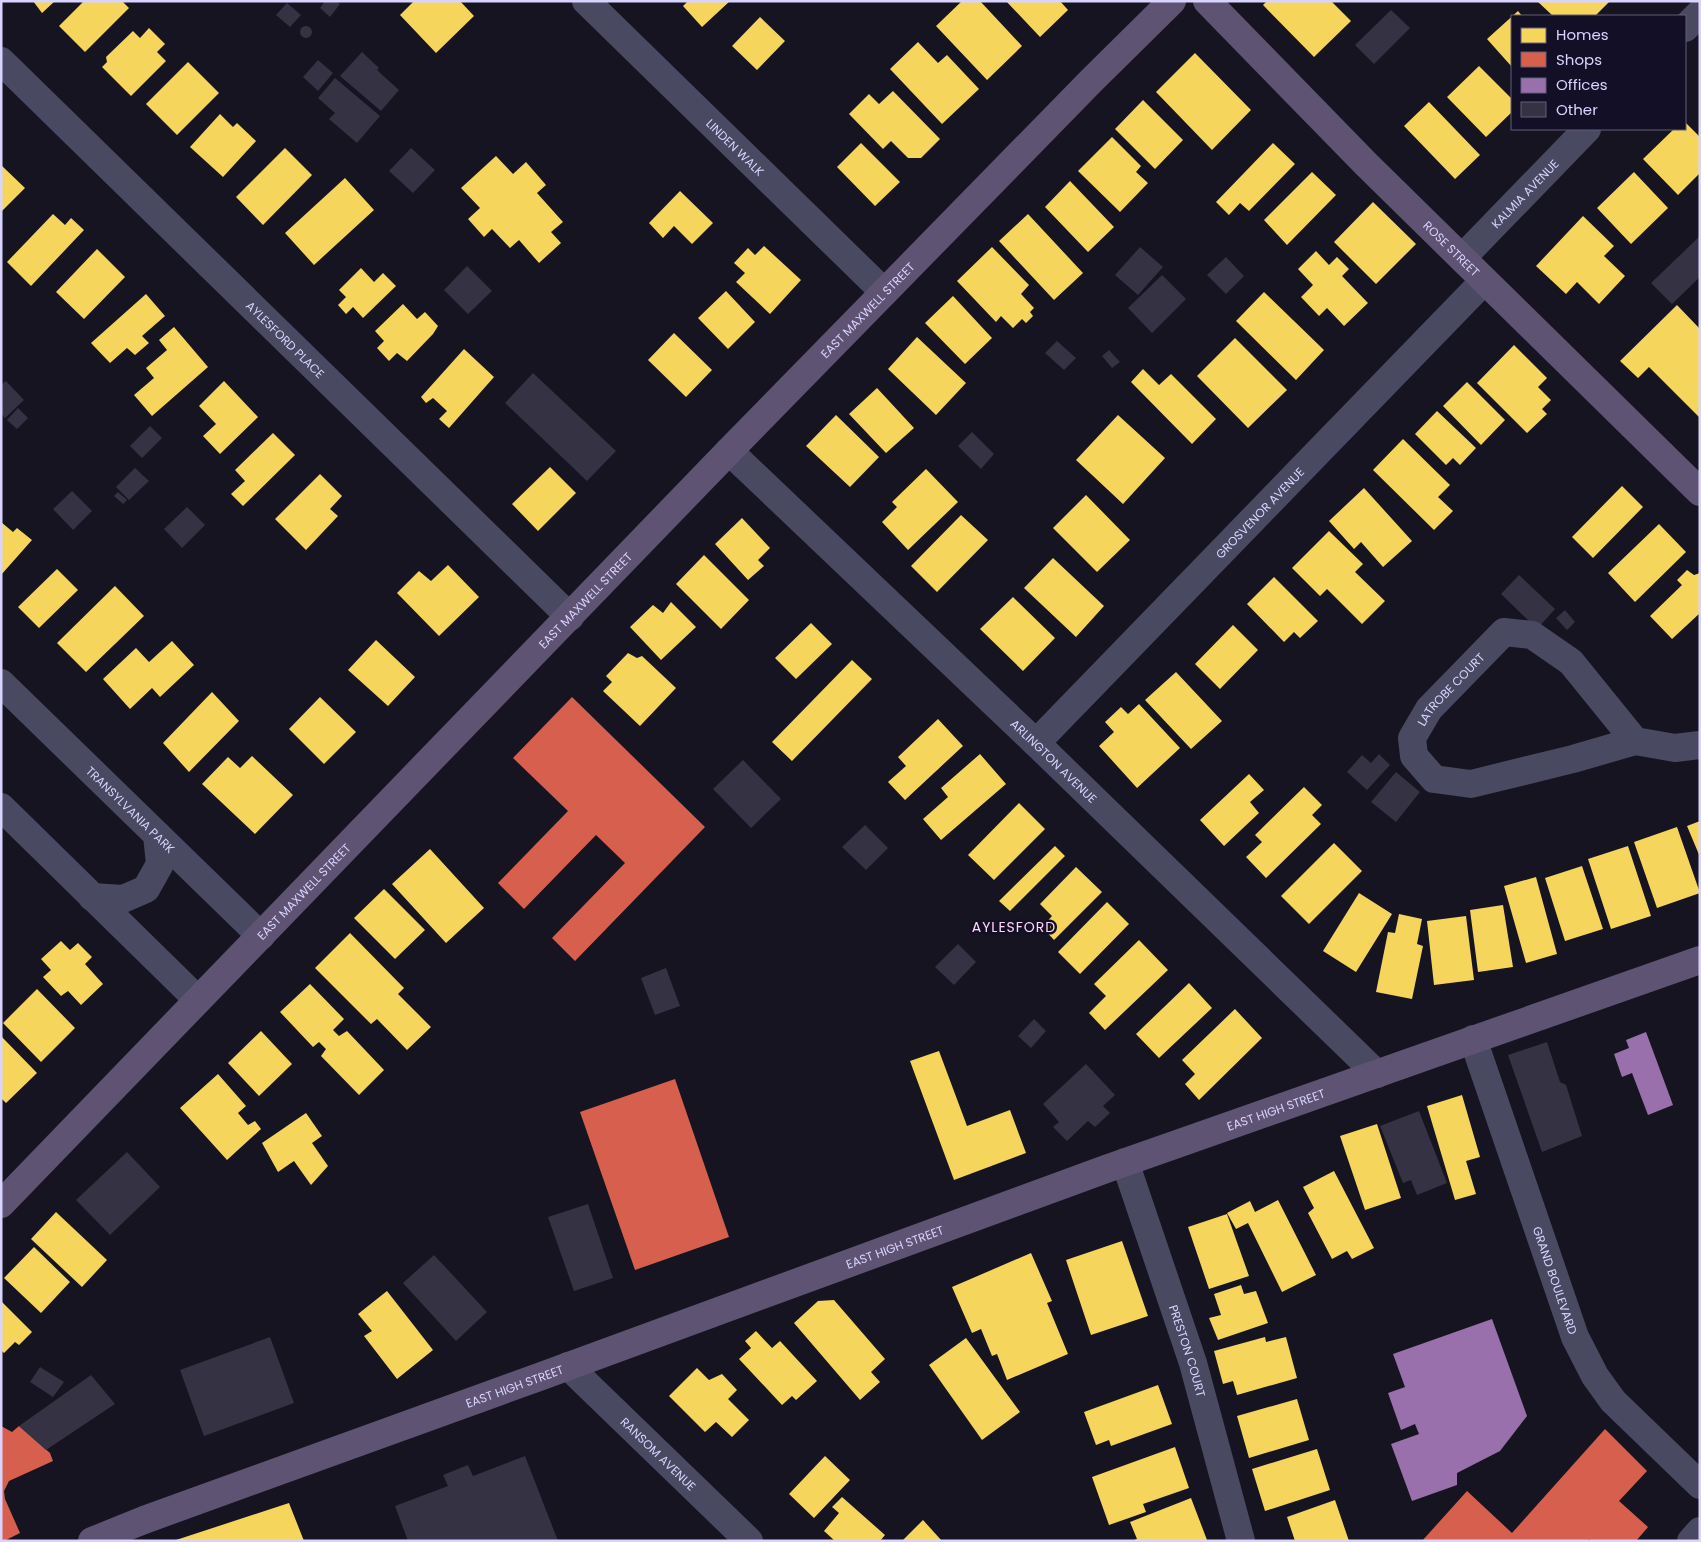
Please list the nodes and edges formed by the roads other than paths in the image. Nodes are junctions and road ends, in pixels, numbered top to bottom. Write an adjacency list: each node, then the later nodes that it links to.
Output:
1 (586, 1): 10 (street, LINDEN WALK)
2 (1172, 1): 10 (main road, EAST MAXWELL STREET)
3 (1207, 1): 8 (main road, ROSE STREET)
4 (1700, 13): 5 (street)
5 (1686, 27)
6 (1, 61): 13 (street, AYLESFORD PLACE)
7 (1586, 130): 8 (street, KALMIA AVENUE)
8 (1462, 258): 9 (main road, ROSE STREET)
9 (1484, 281): 12 (main road, ROSE STREET); 16 (street, GROSVENOR AVENUE)
10 (884, 292): 11 (main road, EAST MAXWELL STREET)
11 (729, 451): 13 (main road, EAST MAXWELL STREET); 16 (street, ARLINGTON AVENUE)
12 (1700, 492)
13 (570, 617): 21 (main road, EAST MAXWELL STREET)
14 (1, 682): 19 (street, TRANSYLVANIA PARK)
15 (1635, 741): 15 (street, LATROBE COURT); 17 (street, LATROBE COURT)
16 (1036, 743): 25 (street, ARLINGTON AVENUE)
17 (1700, 745)
18 (1, 807): 20 (street)
19 (157, 835): 20 (street); 21 (street, TRANSYLVANIA PARK)
20 (92, 897): 23 (street)
21 (261, 936): 23 (main road, EAST MAXWELL STREET)
22 (1700, 960): 24 (main road, EAST HIGH STREET)
23 (198, 1000): 27 (main road, EAST MAXWELL STREET)
24 (1473, 1039): 25 (main road, EAST HIGH STREET); 29 (street, GRAND BOULEVARD)
25 (1377, 1074): 26 (main road, EAST HIGH STREET)
26 (1125, 1162): 28 (main road, EAST HIGH STREET); 33 (street, PRESTON COURT)
27 (1, 1204)
28 (568, 1366): 31 (main road, EAST HIGH STREET); 32 (street, RANSOM AVENUE)
29 (1700, 1485)
30 (1700, 1531): 34 (street)
31 (92, 1541)
32 (748, 1541)
33 (1241, 1541)
34 (1691, 1541)

